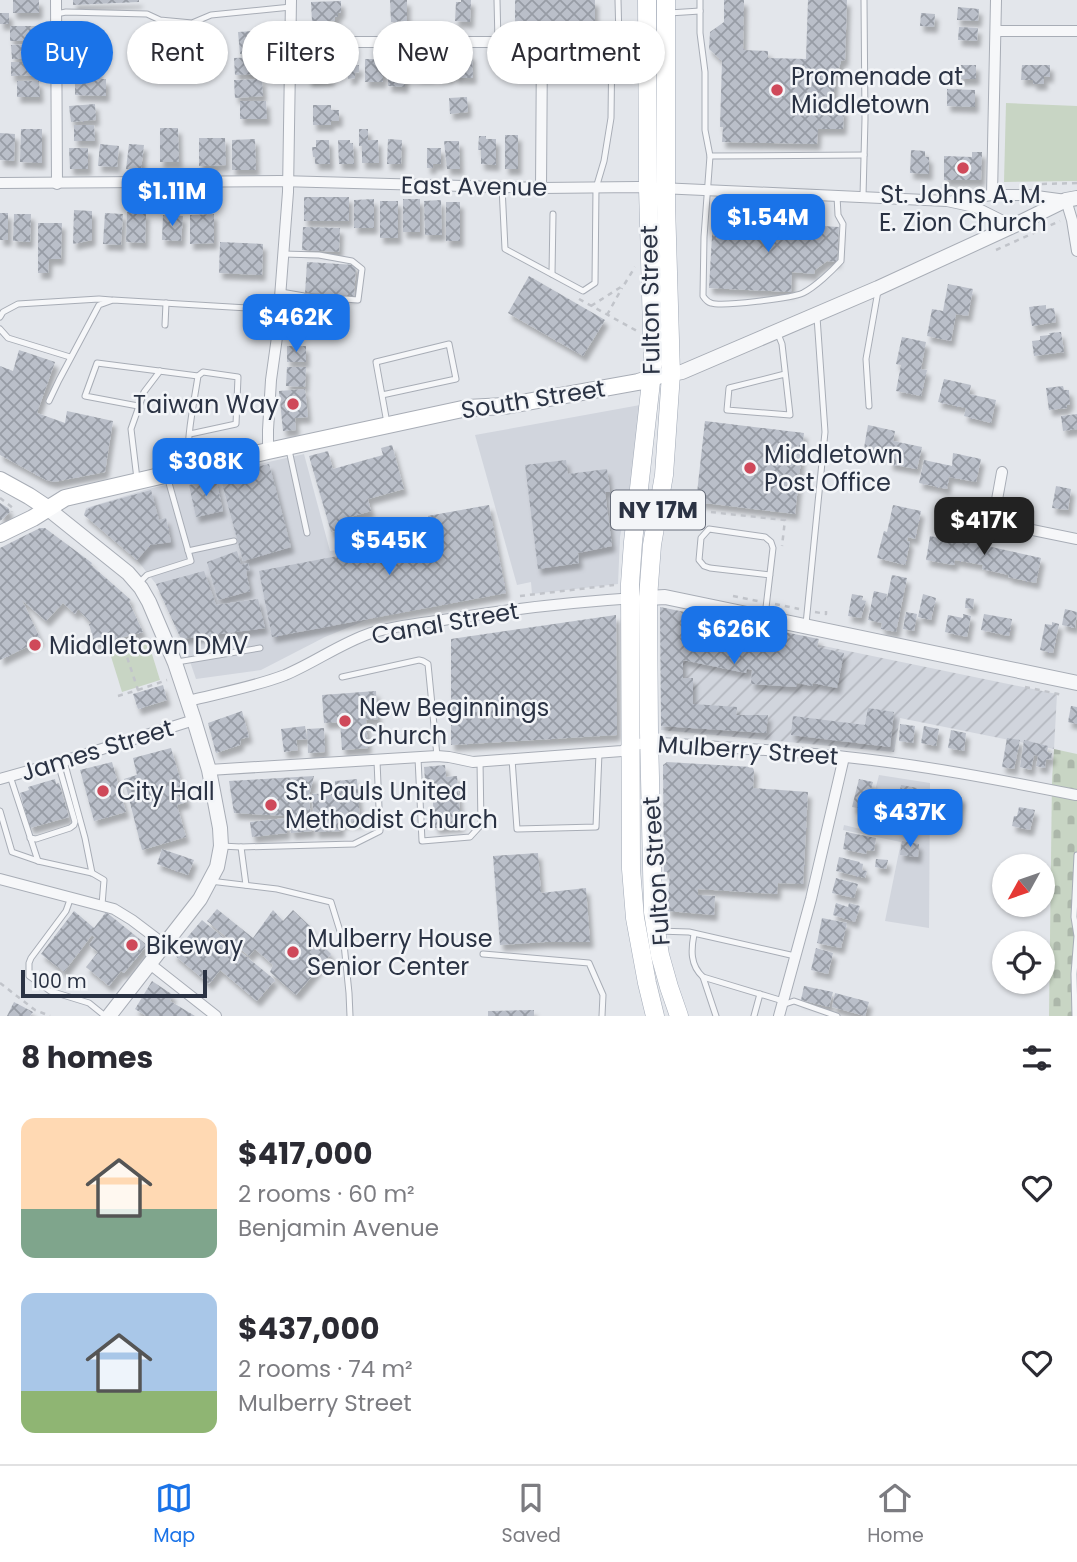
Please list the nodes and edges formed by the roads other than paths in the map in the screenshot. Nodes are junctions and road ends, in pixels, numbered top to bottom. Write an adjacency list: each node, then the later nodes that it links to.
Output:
1 (56, 0): 11 (street)
2 (498, 0): 13 (lane)
3 (618, 0): 14 (lane)
4 (647, 0): 30 (main road, Fulton Street / NY 17M)
5 (700, 0): 10 (lane)
6 (864, 0): 22 (lane)
7 (996, 0): 15 (street)
8 (291, 3): 11 (lane); 12 (street)
9 (666, 6): 10 (lane); 31 (main road, Fulton Street / NY 17M)
10 (700, 12): 23 (lane)
11 (56, 14): 26 (street)
12 (291, 21)
13 (498, 21)
14 (619, 21)
15 (996, 31): 16 (street); 33 (street)
16 (1077, 31)
17 (359, 42): 18 (street)
18 (487, 42)
19 (289, 84): 24 (street)
20 (542, 84): 28 (street)
21 (611, 84): 29 (lane)
22 (864, 155): 23 (lane); 35 (lane)
23 (710, 156): 32 (lane)
24 (288, 182): 26 (street, East Avenue); 27 (street, East Avenue); 41 (street)
25 (0, 183): 26 (street, East Avenue)
26 (57, 184)
27 (502, 187): 28 (street, East Avenue); 42 (lane)
28 (541, 188): 29 (street, East Avenue)
29 (596, 188): 30 (street, East Avenue); 42 (lane)
30 (648, 188): 31 (street, East Avenue); 57 (main road, Fulton Street / NY 17M)
31 (667, 189): 32 (street, East Avenue); 57 (main road, Fulton Street / NY 17M)
32 (707, 190): 34 (street, East Avenue); 34 (lane)
33 (992, 195): 36 (street, East Avenue); 37 (street, East Avenue)
34 (837, 196): 35 (street, East Avenue)
35 (863, 197): 37 (street, East Avenue)
36 (1072, 199): 39 (street, South Street); 40 (street)
37 (947, 201): 39 (street, East Avenue)
38 (553, 214): 42 (lane)
39 (1013, 226): 43 (street, South Street)
40 (1077, 251)
41 (282, 254): 44 (street); 44 (lane)
42 (551, 274)
43 (878, 288): 48 (street, South Street); 60 (lane)
44 (281, 292): 47 (street)
45 (113, 300): 46 (lane); 49 (lane); 53 (lane)
46 (166, 303): 47 (lane); 50 (lane)
47 (279, 310): 65 (street)
48 (816, 314): 52 (street, South Street); 81 (lane)
49 (0, 317)
50 (165, 325)
51 (0, 329): 53 (lane)
52 (777, 331): 55 (lane); 57 (street, South Street)
53 (70, 357): 59 (lane)
54 (160, 371): 56 (lane); 61 (lane); 61 (lane)
55 (785, 374): 55 (lane)
56 (198, 376): 63 (lane); 63 (lane)
57 (660, 376): 62 (main road, South Street); 79 (main road, Fulton Street / NY 17M)
58 (382, 395): 58 (lane); 62 (lane)
59 (49, 401)
60 (869, 405)
61 (138, 406): 70 (lane)
62 (387, 426): 64 (main road, South Street)
63 (190, 434): 66 (lane)
64 (288, 447): 65 (main road, South Street); 72 (lane)
65 (268, 450): 66 (main road, South Street)
66 (191, 468): 68 (main road, South Street)
67 (1002, 472): 74 (street)
68 (166, 474): 70 (main road, South Street); 76 (lane)
69 (0, 480): 71 (main road)
70 (138, 481): 71 (main road, South Street)
71 (47, 508): 73 (main road, South Street); 78 (street)
72 (307, 533)
73 (0, 534)
74 (1077, 539)
75 (234, 541): 76 (lane)
76 (188, 551): 78 (lane)
77 (770, 575): 77 (lane); 80 (lane)
78 (137, 584): 83 (street)
79 (633, 593): 80 (street); 86 (street, Canal Street); 88 (main road, Fulton Street / NY 17M); 89 (main road, Fulton Street / NY 17M)
80 (765, 618): 81 (street)
81 (806, 626): 85 (street)
82 (261, 648): 83 (lane)
83 (174, 663): 86 (street)
84 (342, 677): 91 (lane)
85 (1077, 683)
86 (188, 701): 87 (street)
87 (194, 720): 97 (street, James Street); 98 (street)
88 (649, 742): 89 (street, Mulberry Street); 92 (street, Mulberry Street); 113 (main road, Fulton Street / NY 17M)
89 (630, 746): 90 (street, Mulberry Street); 126 (main road, Fulton Street / NY 17M)
90 (598, 753): 94 (street, Mulberry Street); 94 (lane)
91 (437, 757): 93 (street, Mulberry Street); 96 (street, Mulberry Street)
92 (844, 757): 100 (street, Mulberry Street); 117 (street)
93 (418, 758): 95 (street, Mulberry Street); 96 (lane)
94 (512, 759): 96 (street, Mulberry Street)
95 (377, 761): 98 (street, Mulberry Street); 104 (lane)
96 (480, 761)
97 (61, 762): 99 (street, James Street); 102 (lane); 107 (lane)
98 (209, 770): 103 (street)
99 (5, 777): 102 (lane)
100 (1077, 796)
101 (0, 811): 106 (lane)
102 (30, 838): 106 (lane)
103 (221, 846): 104 (lane); 109 (street)
104 (242, 847): 110 (lane)
105 (1077, 855): 131 (lane)
106 (38, 861): 107 (lane)
107 (92, 873): 112 (lane)
108 (0, 879): 111 (street)
109 (210, 881): 110 (lane); 115 (street)
110 (246, 885): 124 (lane)
111 (71, 897): 112 (street); 122 (lane)
112 (102, 905): 115 (street)
113 (655, 930): 114 (lane); 127 (main road, Fulton Street / NY 17M)
114 (694, 934): 117 (lane); 119 (lane)
115 (165, 945): 118 (street)
116 (483, 954): 125 (lane)
117 (795, 956): 121 (street)
118 (150, 964): 122 (street); 123 (street)
119 (703, 977): 120 (lane); 128 (lane)
120 (760, 994): 121 (lane); 129 (lane)
121 (781, 1007): 130 (lane)
122 (107, 1016)
123 (216, 1016)
124 (350, 1016)
125 (602, 1016)
126 (655, 1016)
127 (679, 1016)
128 (716, 1016)
129 (754, 1016)
130 (837, 1016)
131 (1075, 1016)

